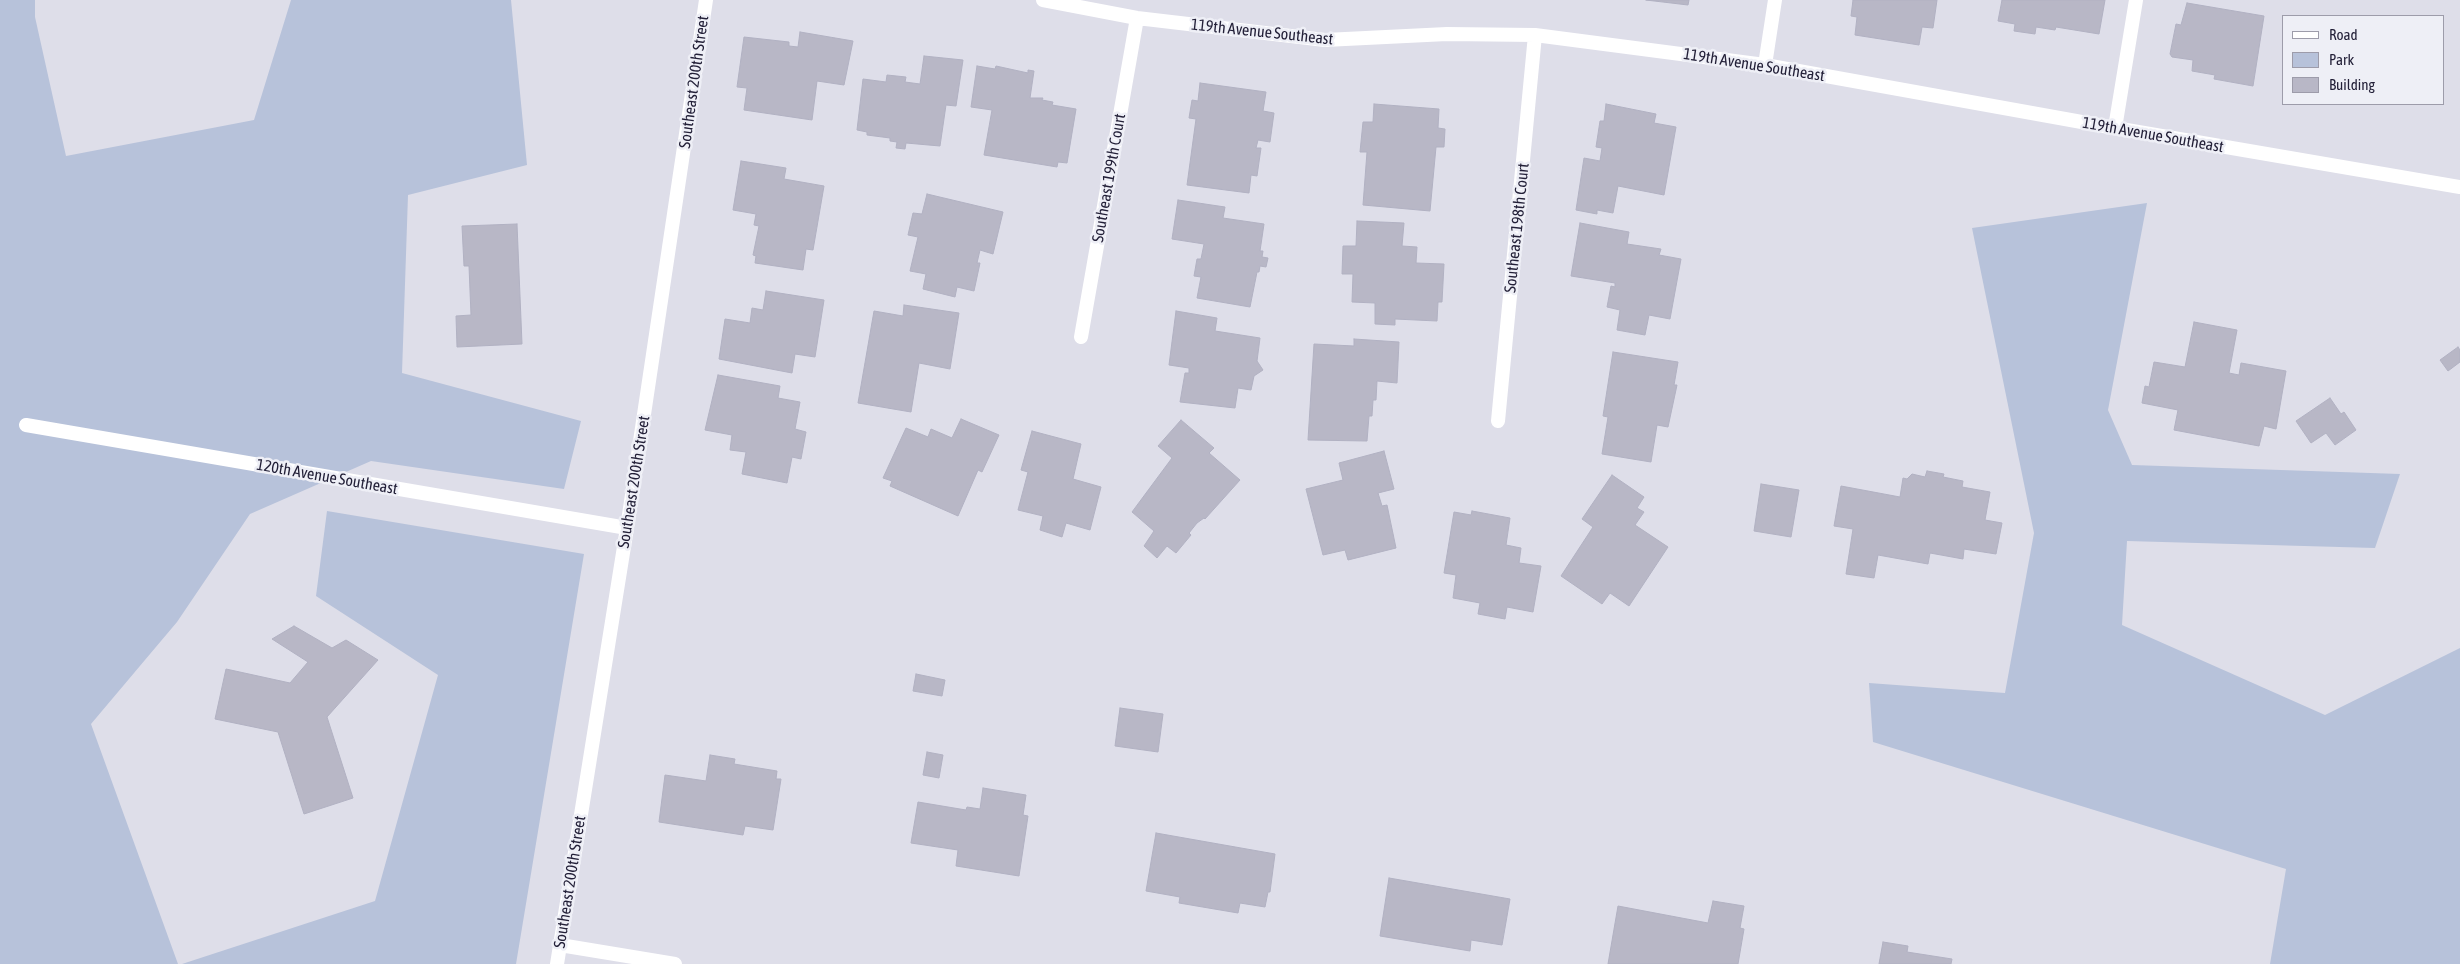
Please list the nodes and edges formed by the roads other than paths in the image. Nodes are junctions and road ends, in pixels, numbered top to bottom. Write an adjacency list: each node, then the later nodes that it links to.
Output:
1 (706, 0): 13 (street, Southeast 200th Street)
2 (1043, 0): 5 (street, 119th Avenue Southeast)
3 (1775, 0): 7 (street)
4 (2136, 0): 8 (street)
5 (1137, 18): 6 (street, 119th Avenue Southeast); 10 (street, Southeast 199th Court)
6 (1535, 35): 7 (street, 119th Avenue Southeast); 11 (street, Southeast 198th Court)
7 (1765, 65): 8 (street, 119th Avenue Southeast)
8 (2115, 128): 9 (street, 119th Avenue Southeast)
9 (2460, 187)
10 (1081, 337)
11 (1498, 421)
12 (26, 425): 13 (street, 120th Avenue Southeast)
13 (628, 528): 14 (street, Southeast 200th Street)
14 (560, 944): 15 (street, Southeast 200th Street); 16 (street)
15 (557, 964)
16 (675, 964)

